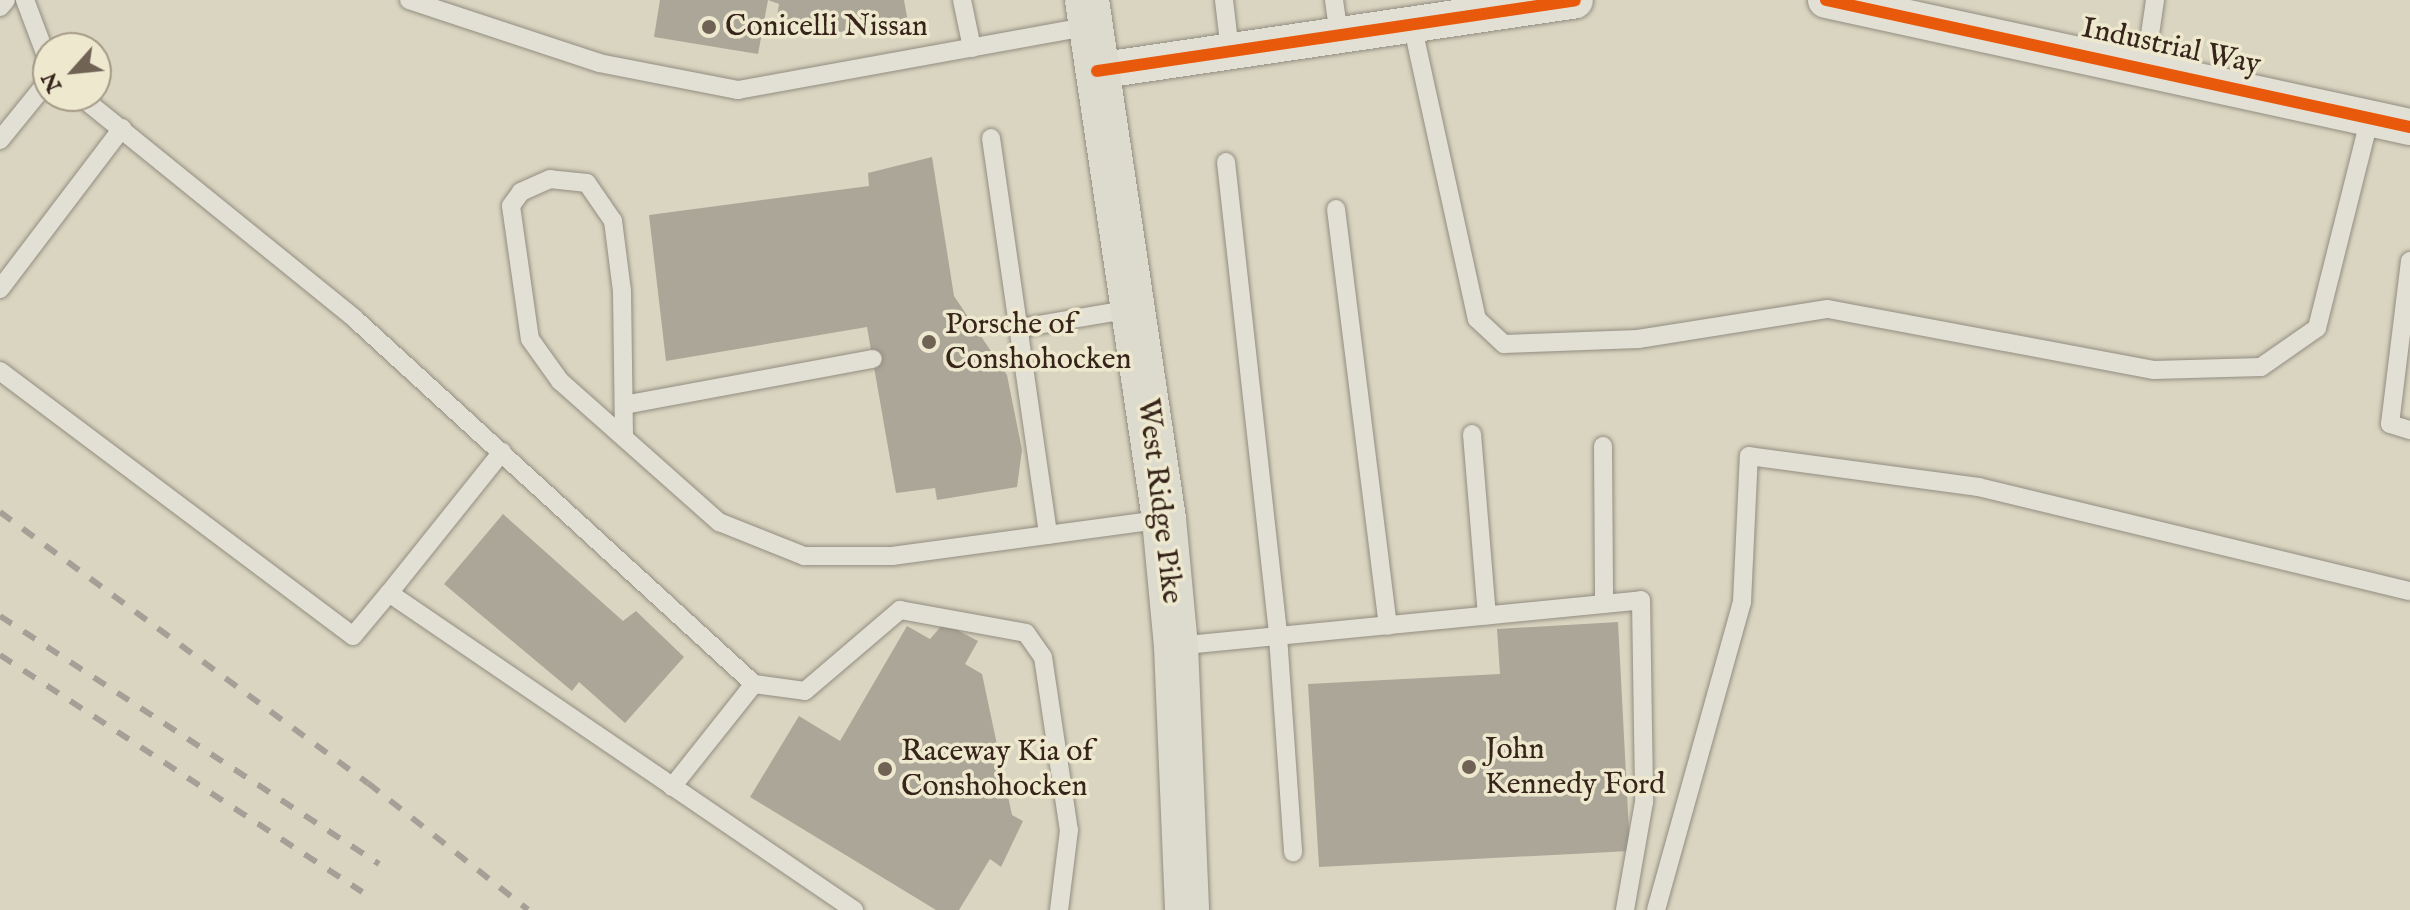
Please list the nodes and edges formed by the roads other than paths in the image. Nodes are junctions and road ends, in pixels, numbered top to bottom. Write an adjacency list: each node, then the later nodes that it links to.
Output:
1 (6, 0): 9 (lane)
2 (25, 0): 14 (lane)
3 (409, 0): 15 (lane)
4 (962, 0): 15 (lane)
5 (1224, 0): 16 (lane)
6 (1575, 0): 10 (street)
7 (1826, 0): 17 (street, Industrial Way)
8 (2155, 0): 17 (lane)
9 (0, 7)
10 (1471, 8): 13 (street)
11 (1089, 13): 15 (lane); 18 (main road, West Ridge Pike)
12 (1336, 18): 13 (street); 16 (street)
13 (1412, 24): 21 (lane)
14 (37, 32)
15 (972, 48)
16 (1230, 51): 18 (street)
17 (2145, 68): 21 (street, Industrial Way)
18 (1097, 71): 30 (main road, West Ridge Pike)
19 (32, 101): 25 (lane)
20 (101, 112): 23 (lane)
21 (2370, 117): 22 (street, Industrial Way)
22 (2410, 127)
23 (122, 128): 29 (lane); 39 (lane)
24 (991, 138): 31 (lane)
25 (0, 140)
26 (1226, 162): 47 (lane)
27 (1336, 209): 46 (lane)
28 (2410, 261): 35 (lane)
29 (0, 289)
30 (1132, 309): 31 (lane); 40 (main road, West Ridge Pike)
31 (1020, 328): 41 (lane)
32 (873, 359): 34 (lane)
33 (0, 371): 43 (lane)
34 (624, 405): 37 (lane); 37 (lane)
35 (2410, 430)
36 (1472, 434): 45 (lane)
37 (624, 435): 41 (lane)
38 (1603, 446): 44 (lane)
39 (502, 452): 43 (lane); 49 (lane)
40 (1164, 519): 41 (lane); 48 (main road, West Ridge Pike)
41 (1048, 535)
42 (2410, 591): 56 (lane)
43 (389, 593): 50 (lane)
44 (1604, 604): 45 (lane); 55 (lane)
45 (1487, 615): 46 (lane)
46 (1388, 626): 47 (lane)
47 (1278, 636): 48 (lane); 51 (lane)
48 (1176, 646): 54 (main road, West Ridge Pike)
49 (754, 684): 50 (lane); 53 (lane)
50 (672, 787): 52 (lane)
51 (1293, 852)
52 (854, 910)
53 (1059, 910)
54 (1187, 910)
55 (1625, 910)
56 (1656, 910)

